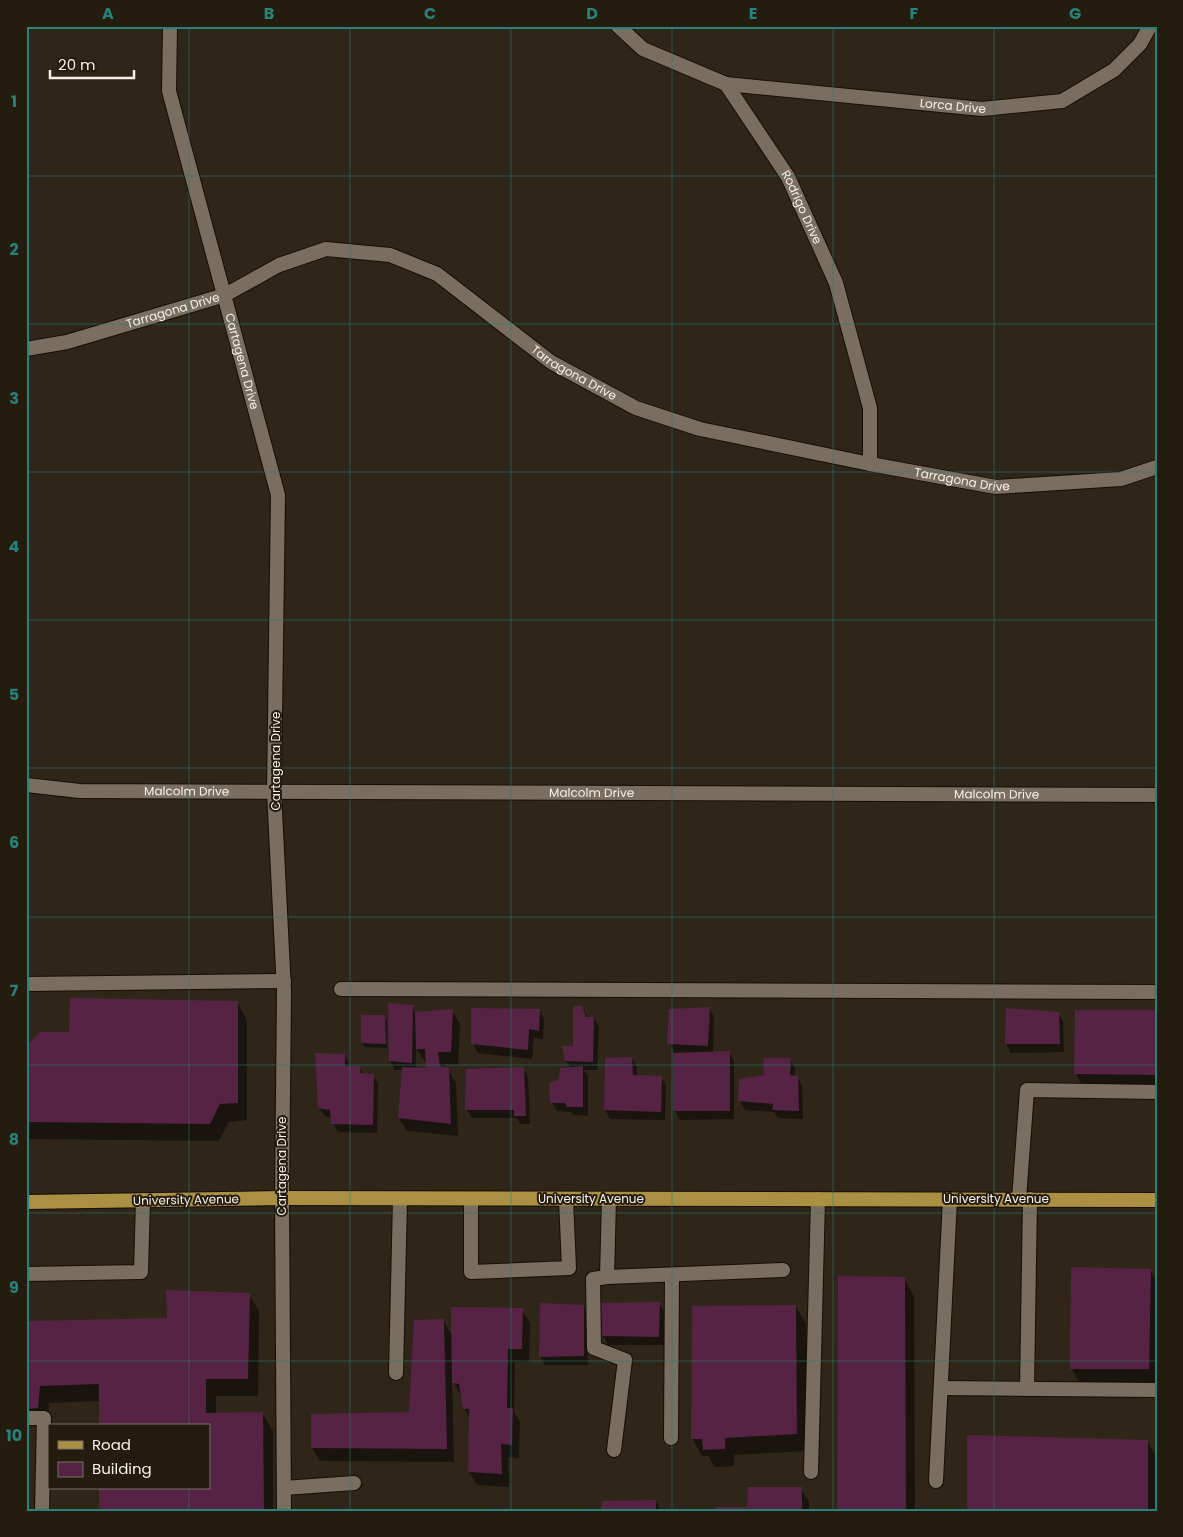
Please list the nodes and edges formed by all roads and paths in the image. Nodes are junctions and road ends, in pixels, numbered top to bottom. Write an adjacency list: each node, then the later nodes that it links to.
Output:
1 (170, 26): 5 (street, Cartagena Drive)
2 (618, 26): 4 (street)
3 (1150, 26): 4 (street, Lorca Drive)
4 (726, 84): 7 (street, Rodrigo Drive)
5 (225, 294): 6 (street, Tarragona Drive); 7 (street, Tarragona Drive); 10 (street, Cartagena Drive)
6 (26, 349)
7 (870, 464): 8 (street, Tarragona Drive)
8 (1157, 468)
9 (26, 785): 10 (street, Malcolm Drive)
10 (274, 791): 11 (street, Malcolm Drive); 12 (street, Cartagena Drive)
11 (1157, 795)
12 (284, 981): 13 (street); 17 (street, Cartagena Drive)
13 (26, 984)
14 (341, 989): 15 (street)
15 (1157, 992)
16 (1157, 1092): 24 (street)
17 (282, 1198): 19 (main road, University Avenue); 25 (main road, University Avenue); 42 (street, Cartagena Drive)
18 (471, 1198): 19 (main road, University Avenue); 20 (main road, University Avenue); 20 (street)
19 (400, 1199): 32 (street)
20 (566, 1199): 21 (main road, University Avenue)
21 (609, 1199): 22 (main road, University Avenue); 31 (street)
22 (818, 1199): 23 (main road, University Avenue); 39 (street)
23 (950, 1199): 24 (main road, University Avenue); 33 (street)
24 (1025, 1199): 26 (main road, University Avenue); 34 (street)
25 (143, 1200): 27 (main road, University Avenue); 29 (street)
26 (1157, 1200)
27 (26, 1202)
28 (783, 1270): 30 (street)
29 (26, 1274)
30 (672, 1275): 31 (street); 37 (street)
31 (607, 1277): 38 (street)
32 (396, 1373)
33 (941, 1388): 34 (street); 40 (street)
34 (1026, 1389): 35 (street)
35 (1157, 1390)
36 (26, 1418): 43 (street)
37 (671, 1438)
38 (614, 1450)
39 (811, 1472)
40 (936, 1481)
41 (354, 1483): 42 (street)
42 (284, 1488): 44 (street, Cartagena Drive)
43 (42, 1511)
44 (284, 1511)

